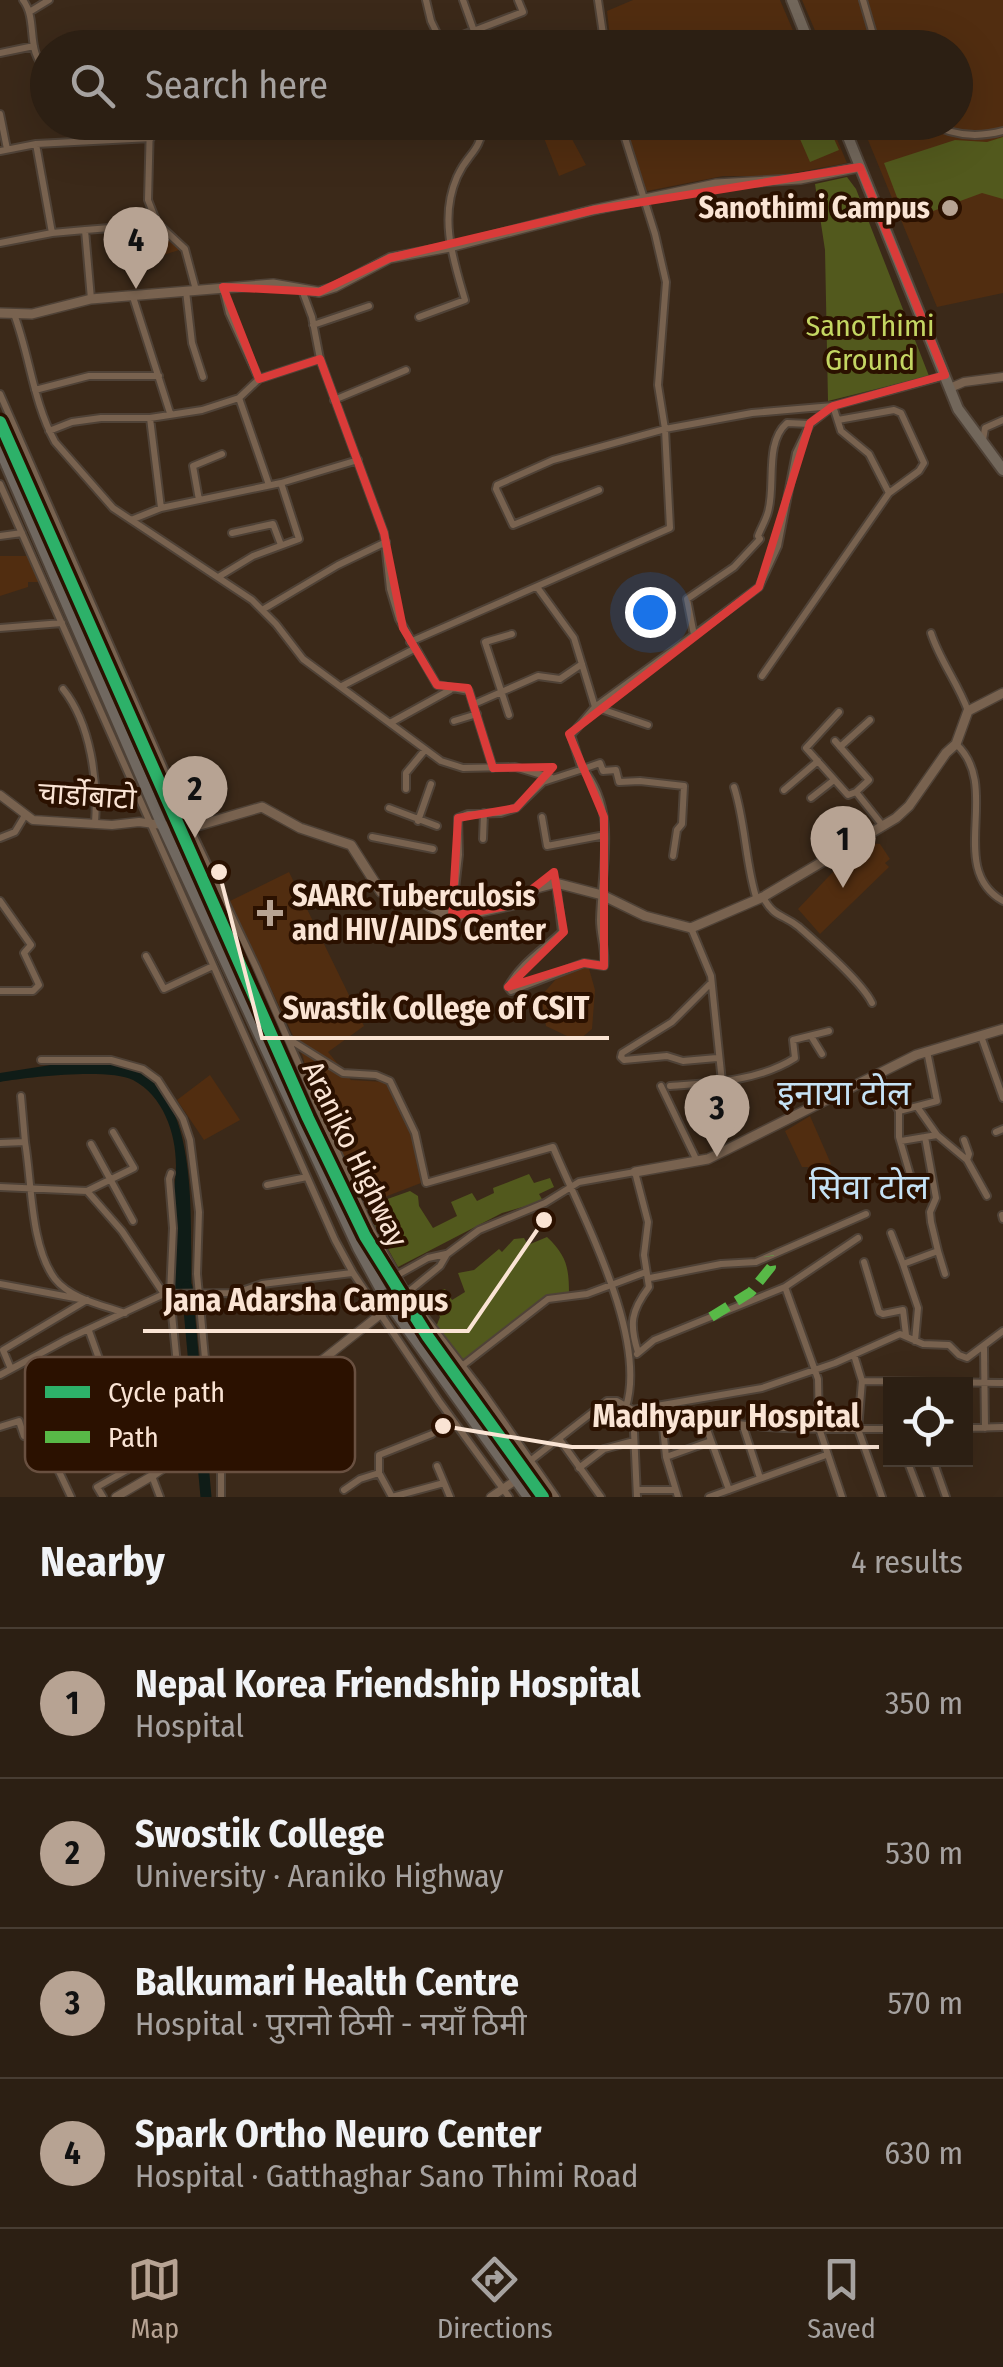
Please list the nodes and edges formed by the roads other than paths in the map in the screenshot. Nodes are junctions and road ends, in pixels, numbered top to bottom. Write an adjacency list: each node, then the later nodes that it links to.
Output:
1 (23, 0): 9 (street)
2 (49, 0): 9 (street)
3 (426, 0): 11 (street)
4 (463, 0): 12 (street)
5 (518, 0): 13 (street)
6 (598, 0): 14 (street)
7 (792, 0): 15 (main road)
8 (863, 0): 16 (street)
9 (31, 12): 10 (street)
10 (33, 30)
11 (436, 30)
12 (474, 30)
13 (477, 30)
14 (602, 30)
15 (804, 30)
16 (872, 30)
17 (30, 47): 18 (street)
18 (0, 53)
19 (0, 114): 28 (street)
20 (1003, 131): 21 (street)
21 (973, 135)
22 (113, 140): 27 (street)
23 (151, 140): 31 (street)
24 (480, 140): 35 (street)
25 (625, 140): 30 (street)
26 (849, 140): 29 (main road)
27 (36, 144): 28 (street); 33 (street)
28 (3, 150)
29 (860, 166): 30 (main road); 48 (main road)
30 (643, 199): 35 (main road); 67 (street)
31 (152, 214): 32 (street); 38 (street)
32 (85, 230): 33 (street); 40 (street)
33 (52, 233): 34 (street)
34 (0, 243)
35 (450, 247): 37 (main road); 44 (street)
36 (222, 287): 37 (main road); 38 (main road); 52 (street)
37 (302, 289): 45 (street)
38 (191, 290): 39 (main road); 50 (street)
39 (132, 297): 40 (main road); 49 (street)
40 (91, 299): 43 (main road)
41 (370, 306): 45 (street)
42 (0, 313): 43 (main road)
43 (14, 314): 54 (street)
44 (419, 317)
45 (313, 325): 46 (street)
46 (320, 358): 52 (street); 57 (street)
47 (406, 370): 57 (street)
48 (945, 375): 53 (main road); 58 (street)
49 (159, 376): 54 (street); 59 (street)
50 (203, 377)
51 (1003, 377): 53 (street)
52 (259, 379): 56 (street)
53 (950, 388): 65 (main road)
54 (35, 390): 68 (street)
55 (0, 394): 137 (street)
56 (239, 398): 59 (street); 76 (street)
57 (334, 400): 72 (street)
58 (832, 406): 61 (street); 64 (street); 67 (street)
59 (170, 413): 60 (street)
60 (150, 418): 68 (street); 80 (street)
61 (837, 420): 78 (street); 78 (street)
62 (1003, 420): 66 (street)
63 (0, 422): 137 (highway, Araniko Highway)
64 (810, 424): 94 (street); 94 (street)
65 (968, 426): 66 (street); 69 (main road)
66 (985, 428): 69 (street)
67 (666, 429): 77 (street); 88 (street)
68 (49, 431): 81 (street)
69 (984, 447): 73 (main road)
70 (0, 450): 135 (highway, Araniko Highway)
71 (222, 454): 79 (street)
72 (358, 460): 74 (street); 85 (street)
73 (1003, 470)
74 (280, 482): 76 (street); 86 (street)
75 (0, 484): 82 (street)
76 (269, 485): 79 (street)
77 (599, 490)
78 (888, 493): 97 (street)
79 (199, 500): 80 (street)
80 (161, 508): 81 (street)
81 (130, 520): 87 (street)
82 (22, 532): 84 (street); 90 (street)
83 (232, 533): 86 (street)
84 (0, 536)
85 (386, 542): 89 (street); 95 (street)
86 (280, 545): 87 (street)
87 (220, 576): 89 (street)
88 (537, 587): 95 (street); 96 (street)
89 (262, 610): 98 (street)
90 (62, 622): 91 (street); 135 (street)
91 (0, 628)
92 (931, 633): 105 (street)
93 (512, 634): 101 (street)
94 (694, 635): 104 (street)
95 (412, 645): 98 (street); 100 (street)
96 (582, 664): 101 (street); 104 (street)
97 (762, 676)
98 (342, 686): 111 (street)
99 (63, 689): 134 (street)
100 (451, 689): 103 (street); 111 (street)
101 (500, 693): 103 (street); 108 (street)
102 (1003, 693): 105 (main road)
103 (474, 704): 107 (street)
104 (594, 707): 112 (street); 118 (street)
105 (968, 711): 113 (main road)
106 (839, 712): 115 (street)
107 (477, 714): 110 (street); 117 (street)
108 (509, 715)
109 (870, 720): 125 (street)
110 (454, 722)
111 (391, 723): 114 (street)
112 (648, 724)
113 (956, 744): 116 (street); 138 (main road)
114 (425, 750): 117 (street); 123 (street)
115 (818, 762): 120 (street); 124 (street)
116 (980, 764)
117 (493, 768): 119 (street)
118 (582, 769): 119 (street); 139 (street); 144 (street)
119 (552, 778): 129 (street)
120 (834, 780): 125 (street); 127 (street)
121 (431, 784): 133 (street)
122 (734, 788): 147 (street)
123 (406, 789)
124 (784, 790)
125 (856, 792): 138 (street)
126 (0, 795): 131 (street, चार्डोबाटो)
127 (812, 798)
128 (389, 808): 133 (street)
129 (484, 813): 142 (street); 150 (street)
130 (542, 816): 139 (street)
131 (24, 817): 134 (street, चार्डोबाटो); 141 (street)
132 (986, 818): 149 (street)
133 (418, 821): 136 (street)
134 (94, 824): 135 (street, चार्डोबाटो)
135 (157, 824): 137 (street, चार्डोबाटो); 153 (street); 212 (highway, Araniko Highway)
136 (437, 826)
137 (184, 827): 150 (main road); 161 (street); 204 (highway, Araniko Highway)
138 (884, 827): 147 (main road)
139 (605, 835): 146 (street)
140 (372, 837): 143 (street)
141 (0, 838)
142 (483, 839)
143 (433, 849)
144 (674, 856)
145 (556, 883): 146 (main road); 146 (street); 150 (main road)
146 (602, 895): 151 (main road)
147 (760, 899): 151 (main road); 156 (street)
148 (0, 900): 155 (street)
149 (1003, 901)
150 (452, 916)
151 (691, 928): 154 (street)
152 (146, 956): 153 (street)
153 (213, 966): 184 (street)
154 (710, 983): 164 (street); 164 (street)
155 (0, 991)
156 (872, 1003)
157 (1003, 1030): 160 (main road)
158 (829, 1031): 159 (street)
159 (810, 1036): 163 (street); 167 (street)
160 (981, 1036): 162 (main road); 169 (street)
161 (286, 1037): 189 (street); 204 (street)
162 (927, 1051): 166 (main road); 170 (street)
163 (822, 1054)
164 (718, 1058): 167 (street)
165 (41, 1060): 209 (street)
166 (878, 1074): 171 (street); 181 (main road)
167 (722, 1082): 181 (street)
168 (21, 1096): 177 (street)
169 (1003, 1098)
170 (918, 1108): 171 (street); 173 (street)
171 (899, 1110): 176 (street)
172 (113, 1132): 185 (street)
173 (937, 1135): 174 (street); 180 (street)
174 (926, 1137): 176 (street); 197 (street)
175 (964, 1140): 180 (street)
176 (901, 1141): 191 (street)
177 (26, 1142): 178 (street); 188 (street)
178 (0, 1143)
179 (91, 1144): 185 (street)
180 (967, 1160): 192 (street)
181 (697, 1161): 183 (main road)
182 (172, 1172): 208 (street)
183 (635, 1172): 189 (street); 203 (street)
184 (308, 1177): 186 (street); 201 (street)
185 (109, 1178): 190 (street); 194 (street)
186 (268, 1186)
187 (0, 1187): 188 (street)
188 (33, 1187): 190 (street); 211 (street)
189 (570, 1188): 198 (street); 206 (street)
190 (87, 1190): 208 (street)
191 (899, 1192)
192 (987, 1196)
193 (866, 1214): 203 (street)
194 (133, 1221)
195 (891, 1233): 200 (street)
196 (858, 1238): 207 (street)
197 (938, 1251): 200 (street); 202 (street)
198 (447, 1254): 204 (street); 210 (street)
199 (864, 1262): 217 (street)
200 (903, 1264): 220 (street)
201 (353, 1274): 209 (street); 214 (street)
202 (945, 1274)
203 (648, 1275): 206 (street); 222 (street)
204 (393, 1278): 210 (highway, Araniko Highway)
205 (0, 1284): 211 (street)
206 (611, 1285): 229 (street); 231 (street)
207 (785, 1287): 222 (street); 233 (street)
208 (169, 1294): 209 (street); 213 (street); 226 (street)
209 (195, 1294): 227 (street)
210 (404, 1296): 212 (street); 231 (street); 282 (highway, Araniko Highway)
211 (86, 1300): 213 (street); 232 (street)
212 (391, 1306): 214 (street); 267 (highway, Araniko Highway)
213 (126, 1314): 215 (street)
214 (381, 1314): 228 (street); 272 (street)
215 (89, 1331): 224 (street); 225 (street)
216 (1003, 1331): 218 (street)
217 (906, 1335): 220 (street); 223 (street)
218 (993, 1340): 219 (street); 221 (street)
219 (1003, 1340)
220 (915, 1341): 221 (street)
221 (984, 1347): 237 (street)
222 (638, 1352): 229 (street)
223 (854, 1355): 233 (street); 235 (street)
224 (34, 1357)
225 (99, 1357)
226 (176, 1357)
227 (203, 1357)
228 (326, 1357)
229 (632, 1361): 239 (street)
230 (25, 1362): 232 (street)
231 (462, 1366): 256 (street)
232 (12, 1369): 234 (street)
233 (814, 1371): 238 (street); 243 (street)
234 (0, 1375)
235 (862, 1381): 237 (street); 247 (street)
236 (1003, 1383): 237 (street)
237 (985, 1384): 245 (street)
238 (665, 1407): 239 (street); 240 (street); 255 (street)
239 (629, 1408): 251 (street); 252 (street)
240 (704, 1420): 241 (street); 253 (street)
241 (743, 1426): 243 (street); 266 (street)
242 (0, 1427): 250 (street)
243 (820, 1428): 247 (street); 254 (street)
244 (973, 1428): 245 (street)
245 (985, 1428): 246 (street)
246 (1003, 1428)
247 (858, 1429): 248 (street); 286 (street)
248 (883, 1429)
249 (432, 1434): 264 (street)
250 (25, 1436)
251 (560, 1440): 256 (street); 260 (street)
252 (634, 1441): 260 (street); 271 (street)
253 (711, 1441): 255 (street); 270 (street)
254 (826, 1455): 266 (street); 274 (street)
255 (666, 1458): 273 (street)
256 (530, 1461): 283 (street)
257 (437, 1466): 268 (street)
258 (910, 1467): 287 (street)
259 (935, 1467): 288 (street)
260 (579, 1468): 284 (street)
261 (59, 1472): 275 (street)
262 (124, 1472): 276 (street)
263 (157, 1472): 265 (street)
264 (379, 1473): 268 (street); 269 (street)
265 (152, 1476): 277 (street); 278 (street)
266 (760, 1478): 270 (street)
267 (516, 1480): 272 (street); 281 (highway, Araniko Highway)
268 (444, 1482): 279 (street)
269 (344, 1490)
270 (729, 1490): 285 (street)
271 (637, 1493): 273 (street)
272 (506, 1494): 280 (street)
273 (676, 1494)
274 (838, 1496)
275 (71, 1497)
276 (104, 1497)
277 (116, 1497)
278 (160, 1497)
279 (450, 1497)
280 (491, 1497)
281 (528, 1497)
282 (543, 1497)
283 (556, 1497)
284 (601, 1497)
285 (709, 1497)
286 (882, 1497)
287 (921, 1497)
288 (946, 1497)

